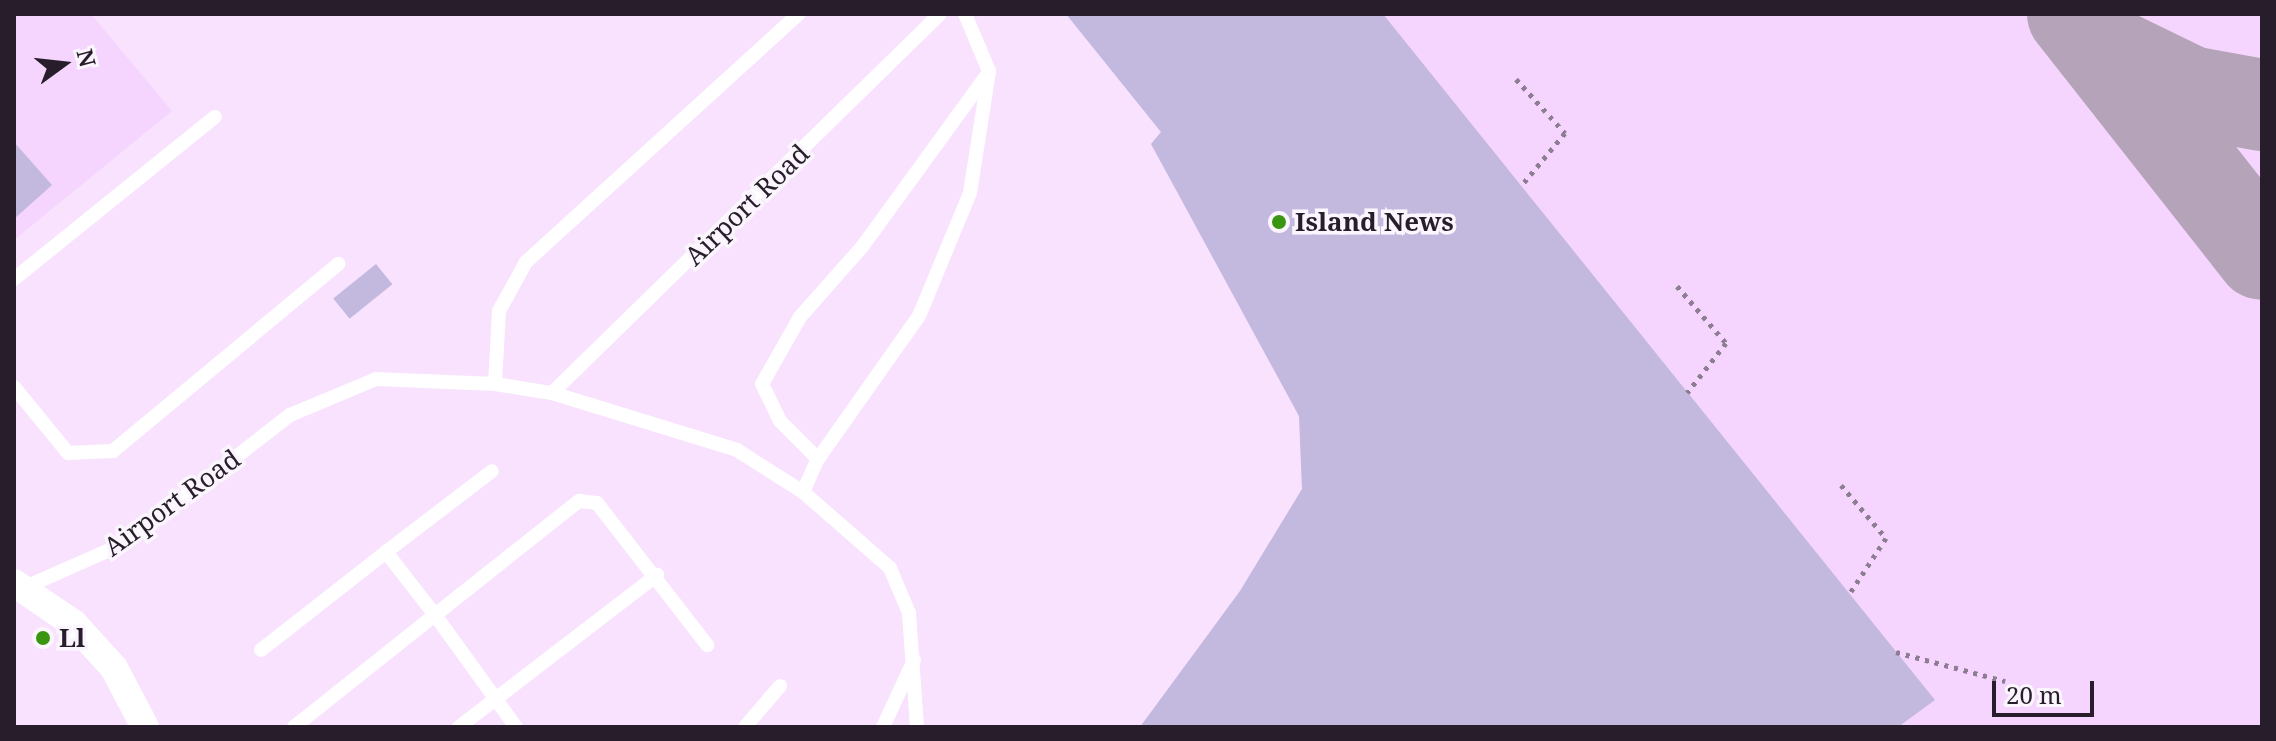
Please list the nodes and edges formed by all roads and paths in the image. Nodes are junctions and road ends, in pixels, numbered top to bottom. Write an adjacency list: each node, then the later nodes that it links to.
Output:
1 (799, 14): 11 (lane)
2 (940, 14): 13 (lane, Airport Road)
3 (965, 14): 4 (lane)
4 (989, 71): 15 (lane); 15 (lane)
5 (1516, 79): 7 (path)
6 (215, 117): 9 (lane)
7 (1521, 186)
8 (338, 264): 12 (lane)
9 (14, 279)
10 (1677, 286): 14 (path)
11 (495, 384): 13 (lane, Airport Road); 21 (lane, Airport Road)
12 (14, 387)
13 (552, 393): 18 (lane, Airport Road)
14 (1687, 393)
15 (818, 459): 18 (lane)
16 (492, 471): 19 (lane)
17 (1841, 485): 22 (path)
18 (803, 492): 27 (lane, Airport Road)
19 (386, 552): 23 (lane); 25 (lane)
20 (657, 575): 23 (lane); 24 (lane); 30 (lane)
21 (21, 584): 31 (street, Airport Road)
22 (1850, 593)
23 (435, 615): 30 (lane); 32 (lane)
24 (707, 645)
25 (261, 650)
26 (1896, 652): 28 (path)
27 (914, 660): 36 (lane); 37 (lane, Airport Road)
28 (2005, 681)
29 (780, 686): 35 (lane)
30 (495, 699): 33 (lane); 34 (lane)
31 (145, 727)
32 (294, 727)
33 (459, 727)
34 (516, 727)
35 (745, 727)
36 (883, 727)
37 (917, 727)

